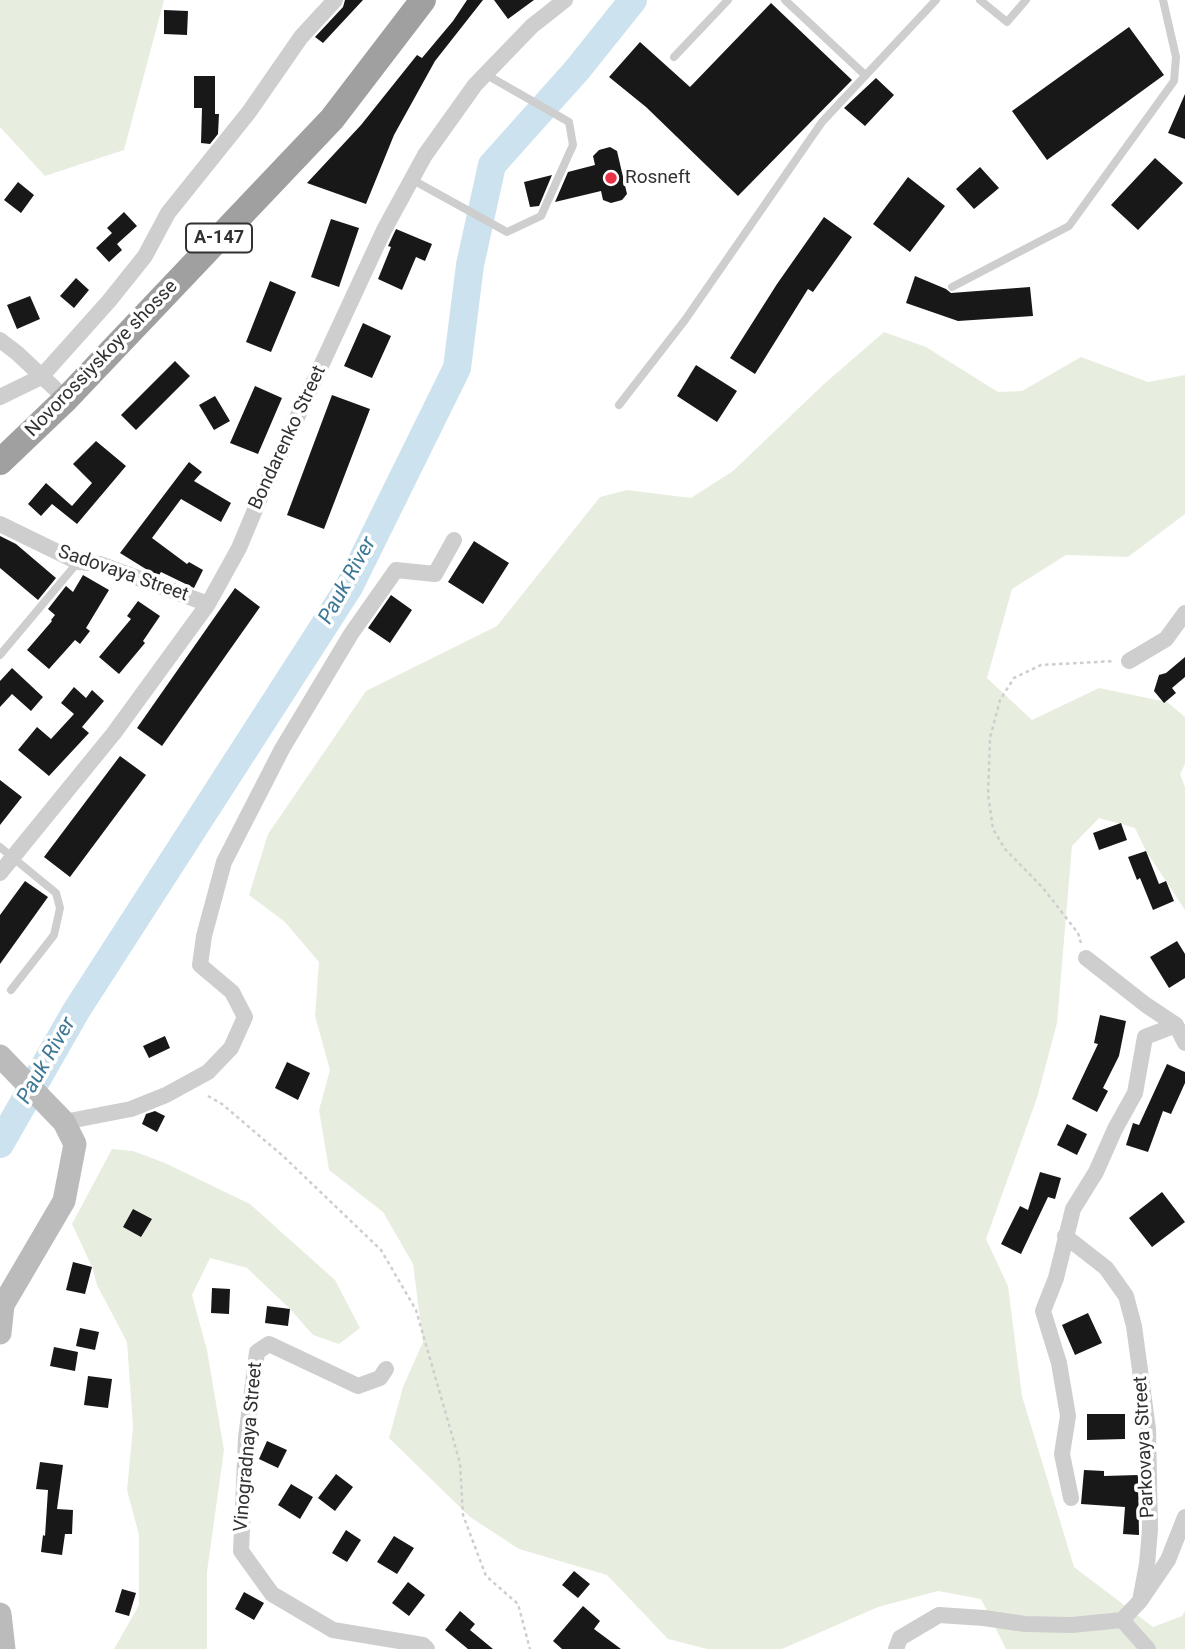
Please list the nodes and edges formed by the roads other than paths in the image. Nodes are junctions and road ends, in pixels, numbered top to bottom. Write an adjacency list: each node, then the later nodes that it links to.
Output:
1 (335, 0): 16 (street)
2 (423, 0): 18 (highway, Novorossiyskoye shosse / А-147)
3 (565, 0): 11 (street, Bondarenko Street)
4 (728, 0): 10 (lane)
5 (785, 0): 12 (lane)
6 (936, 0): 12 (lane)
7 (980, 0): 8 (lane)
8 (1026, 0)
9 (1163, 0): 14 (lane)
10 (674, 57)
11 (485, 74): 13 (street, Bondarenko Street); 13 (lane)
12 (865, 75): 19 (lane)
13 (411, 179): 24 (street, Bondarenko Street)
14 (952, 287)
15 (0, 340): 16 (street)
16 (41, 377): 17 (street); 18 (street)
17 (0, 397)
18 (66, 399): 20 (highway, Novorossiyskoye shosse / А-147)
19 (619, 405)
20 (0, 462)
21 (0, 524): 23 (street, Sadovaya Street)
22 (454, 540): 35 (street)
23 (78, 562): 24 (street, Sadovaya Street); 26 (lane)
24 (208, 604): 28 (street, Bondarenko Street)
25 (1185, 613): 27 (street)
26 (0, 655)
27 (1129, 661)
28 (6, 853): 29 (street, Bondarenko Street); 31 (lane)
29 (0, 873)
30 (1086, 958): 32 (street)
31 (11, 990)
32 (1176, 1025): 33 (street); 36 (street)
33 (1185, 1043)
34 (0, 1056): 35 (main road)
35 (64, 1122): 37 (main road)
36 (1065, 1236): 40 (street); 42 (street, Parkovaya Street)
37 (2, 1307): 38 (main road)
38 (0, 1333)
39 (386, 1369): 46 (street, Vinogradnaya Street)
40 (1071, 1498)
41 (1185, 1517): 42 (street)
42 (1140, 1601): 44 (street)
43 (0, 1614): 45 (main road)
44 (1122, 1620): 47 (street); 48 (street)
45 (4, 1649)
46 (427, 1649)
47 (896, 1649)
48 (1148, 1649)

